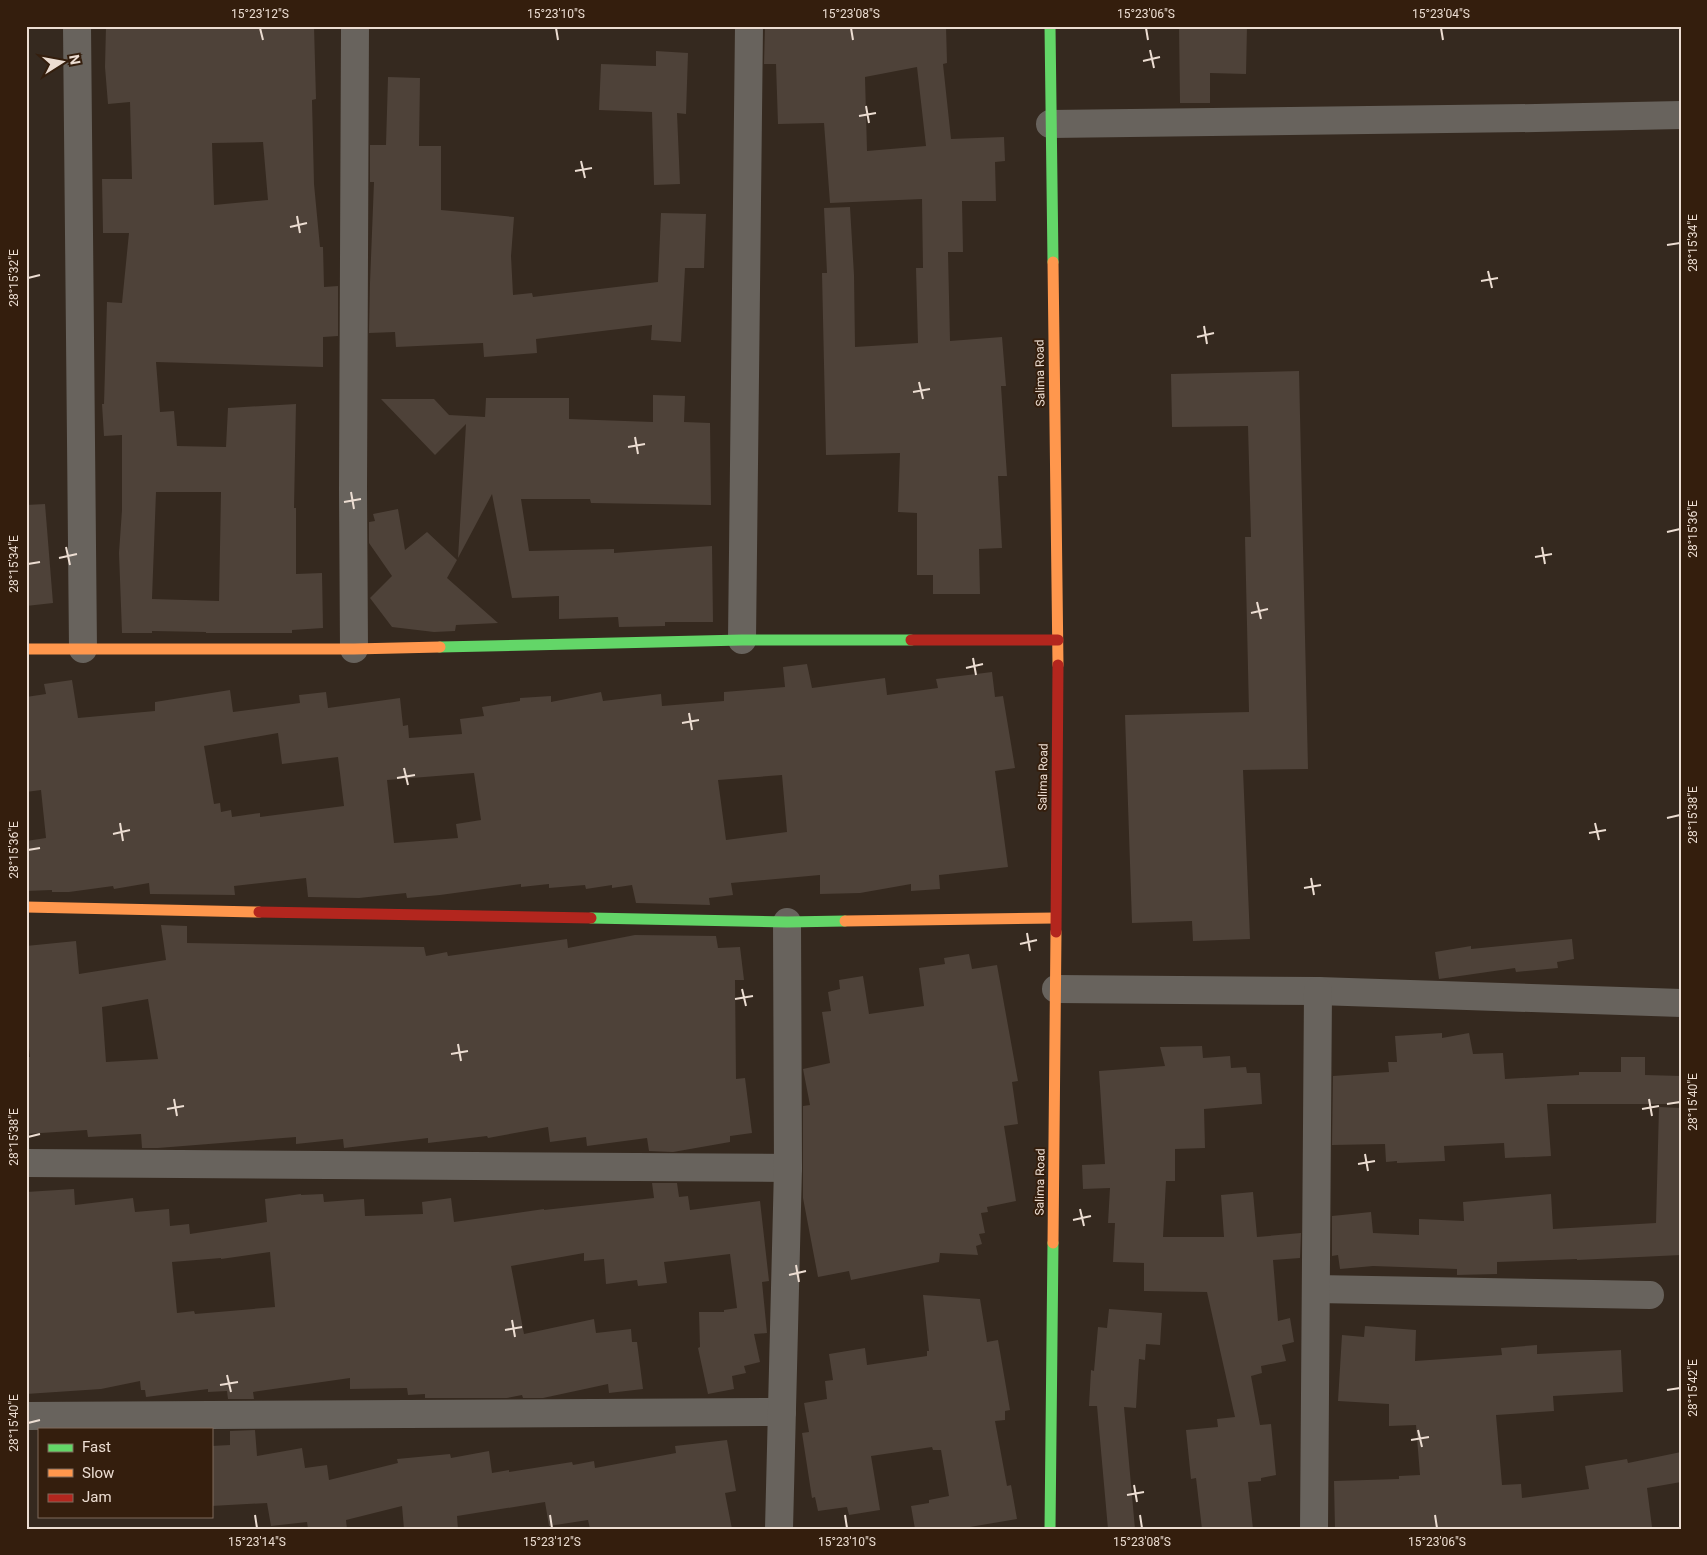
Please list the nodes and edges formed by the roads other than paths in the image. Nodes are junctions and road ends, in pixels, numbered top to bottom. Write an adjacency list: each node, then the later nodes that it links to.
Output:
1 (77, 26): 10 (street)
2 (355, 26): 11 (street)
3 (749, 26): 7 (street)
4 (1050, 26): 6 (street, Salima Road)
5 (1681, 115): 6 (street)
6 (1050, 124): 8 (street, Salima Road)
7 (742, 640): 8 (street); 11 (street)
8 (1058, 640): 13 (street, Salima Road)
9 (26, 649): 10 (street)
10 (83, 649): 11 (street)
11 (354, 649)
12 (26, 907): 14 (street)
13 (1056, 918): 14 (street); 15 (street, Salima Road)
14 (787, 922): 19 (street)
15 (1056, 989): 16 (street); 25 (street, Salima Road)
16 (1318, 990): 17 (street); 20 (street)
17 (1681, 1002)
18 (26, 1163): 19 (street)
19 (788, 1168): 22 (street)
20 (1316, 1289): 21 (street); 26 (street)
21 (1650, 1296)
22 (782, 1412): 23 (street); 24 (street)
23 (26, 1416)
24 (779, 1529)
25 (1050, 1529)
26 (1314, 1529)

